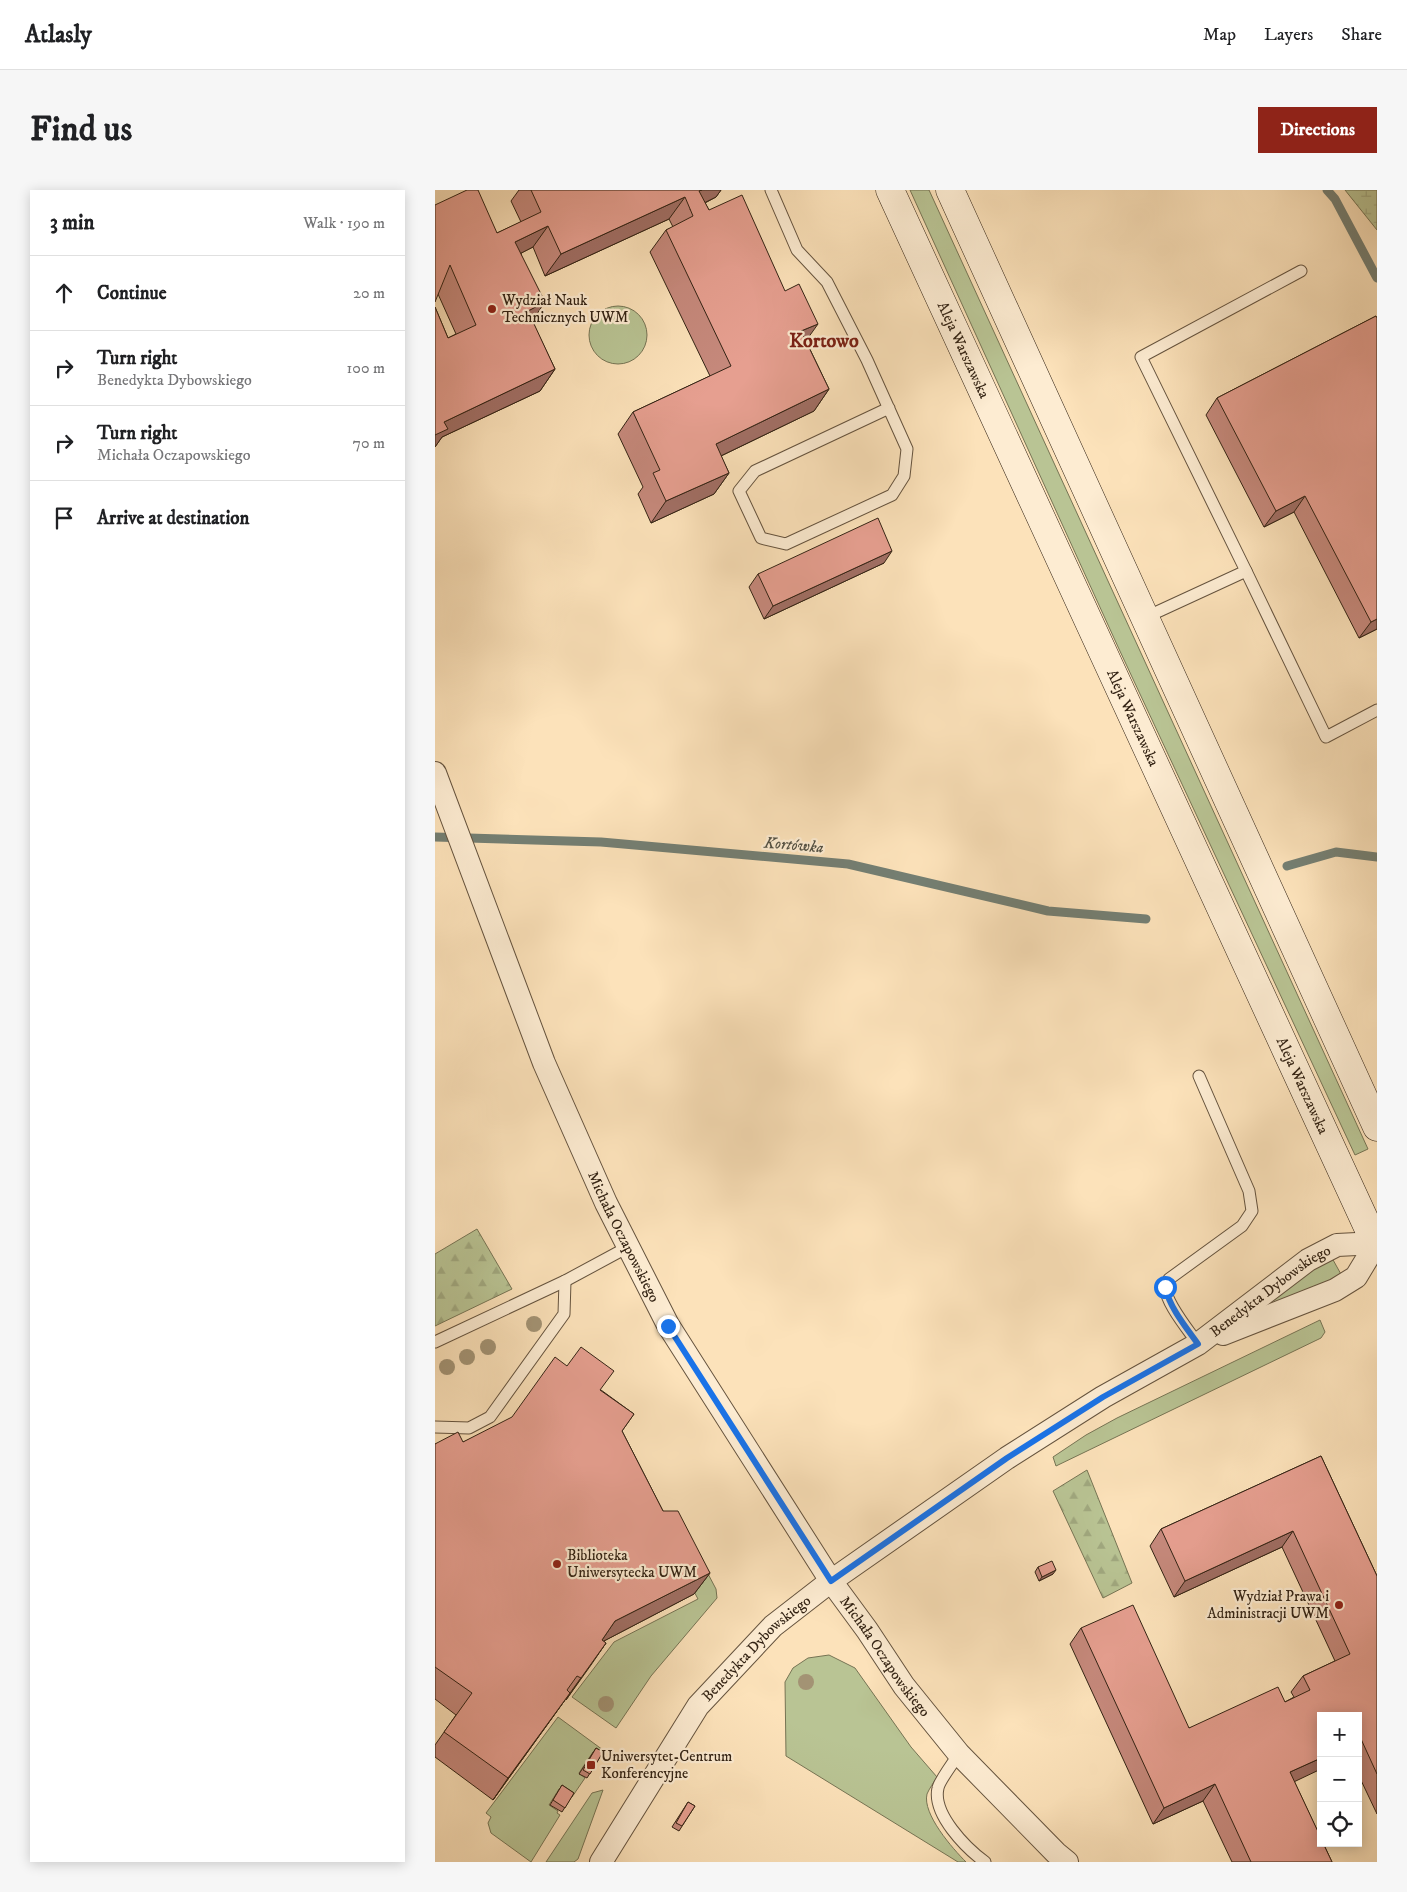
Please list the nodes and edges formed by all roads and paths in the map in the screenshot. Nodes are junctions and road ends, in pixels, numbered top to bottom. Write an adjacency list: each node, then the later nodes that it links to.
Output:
1 (771, 190): 5 (lane)
2 (890, 190): 12 (main road, Aleja Warszawska)
3 (949, 190): 7 (main road)
4 (1301, 271): 6 (lane)
5 (889, 408): 5 (lane)
6 (1247, 571): 7 (lane); 8 (lane)
7 (1144, 618): 11 (main road)
8 (1377, 710)
9 (435, 773): 13 (street, Michała Oczapowskiego)
10 (1199, 1076): 16 (lane)
11 (1377, 1126)
12 (1377, 1245): 16 (street, Benedykta Dybowskiego); 16 (street, Benedykta Dybowskiego)
13 (628, 1247): 14 (lane); 18 (street, Michała Oczapowskiego)
14 (565, 1281): 15 (lane); 17 (lane)
15 (435, 1342)
16 (1198, 1344): 18 (street, Benedykta Dybowskiego)
17 (435, 1427)
18 (831, 1581): 19 (street, Michała Oczapowskiego); 20 (street, Benedykta Dybowskiego)
19 (959, 1754): 21 (lane); 22 (street, Michała Oczapowskiego)
20 (601, 1862)
21 (985, 1862)
22 (1067, 1862)

